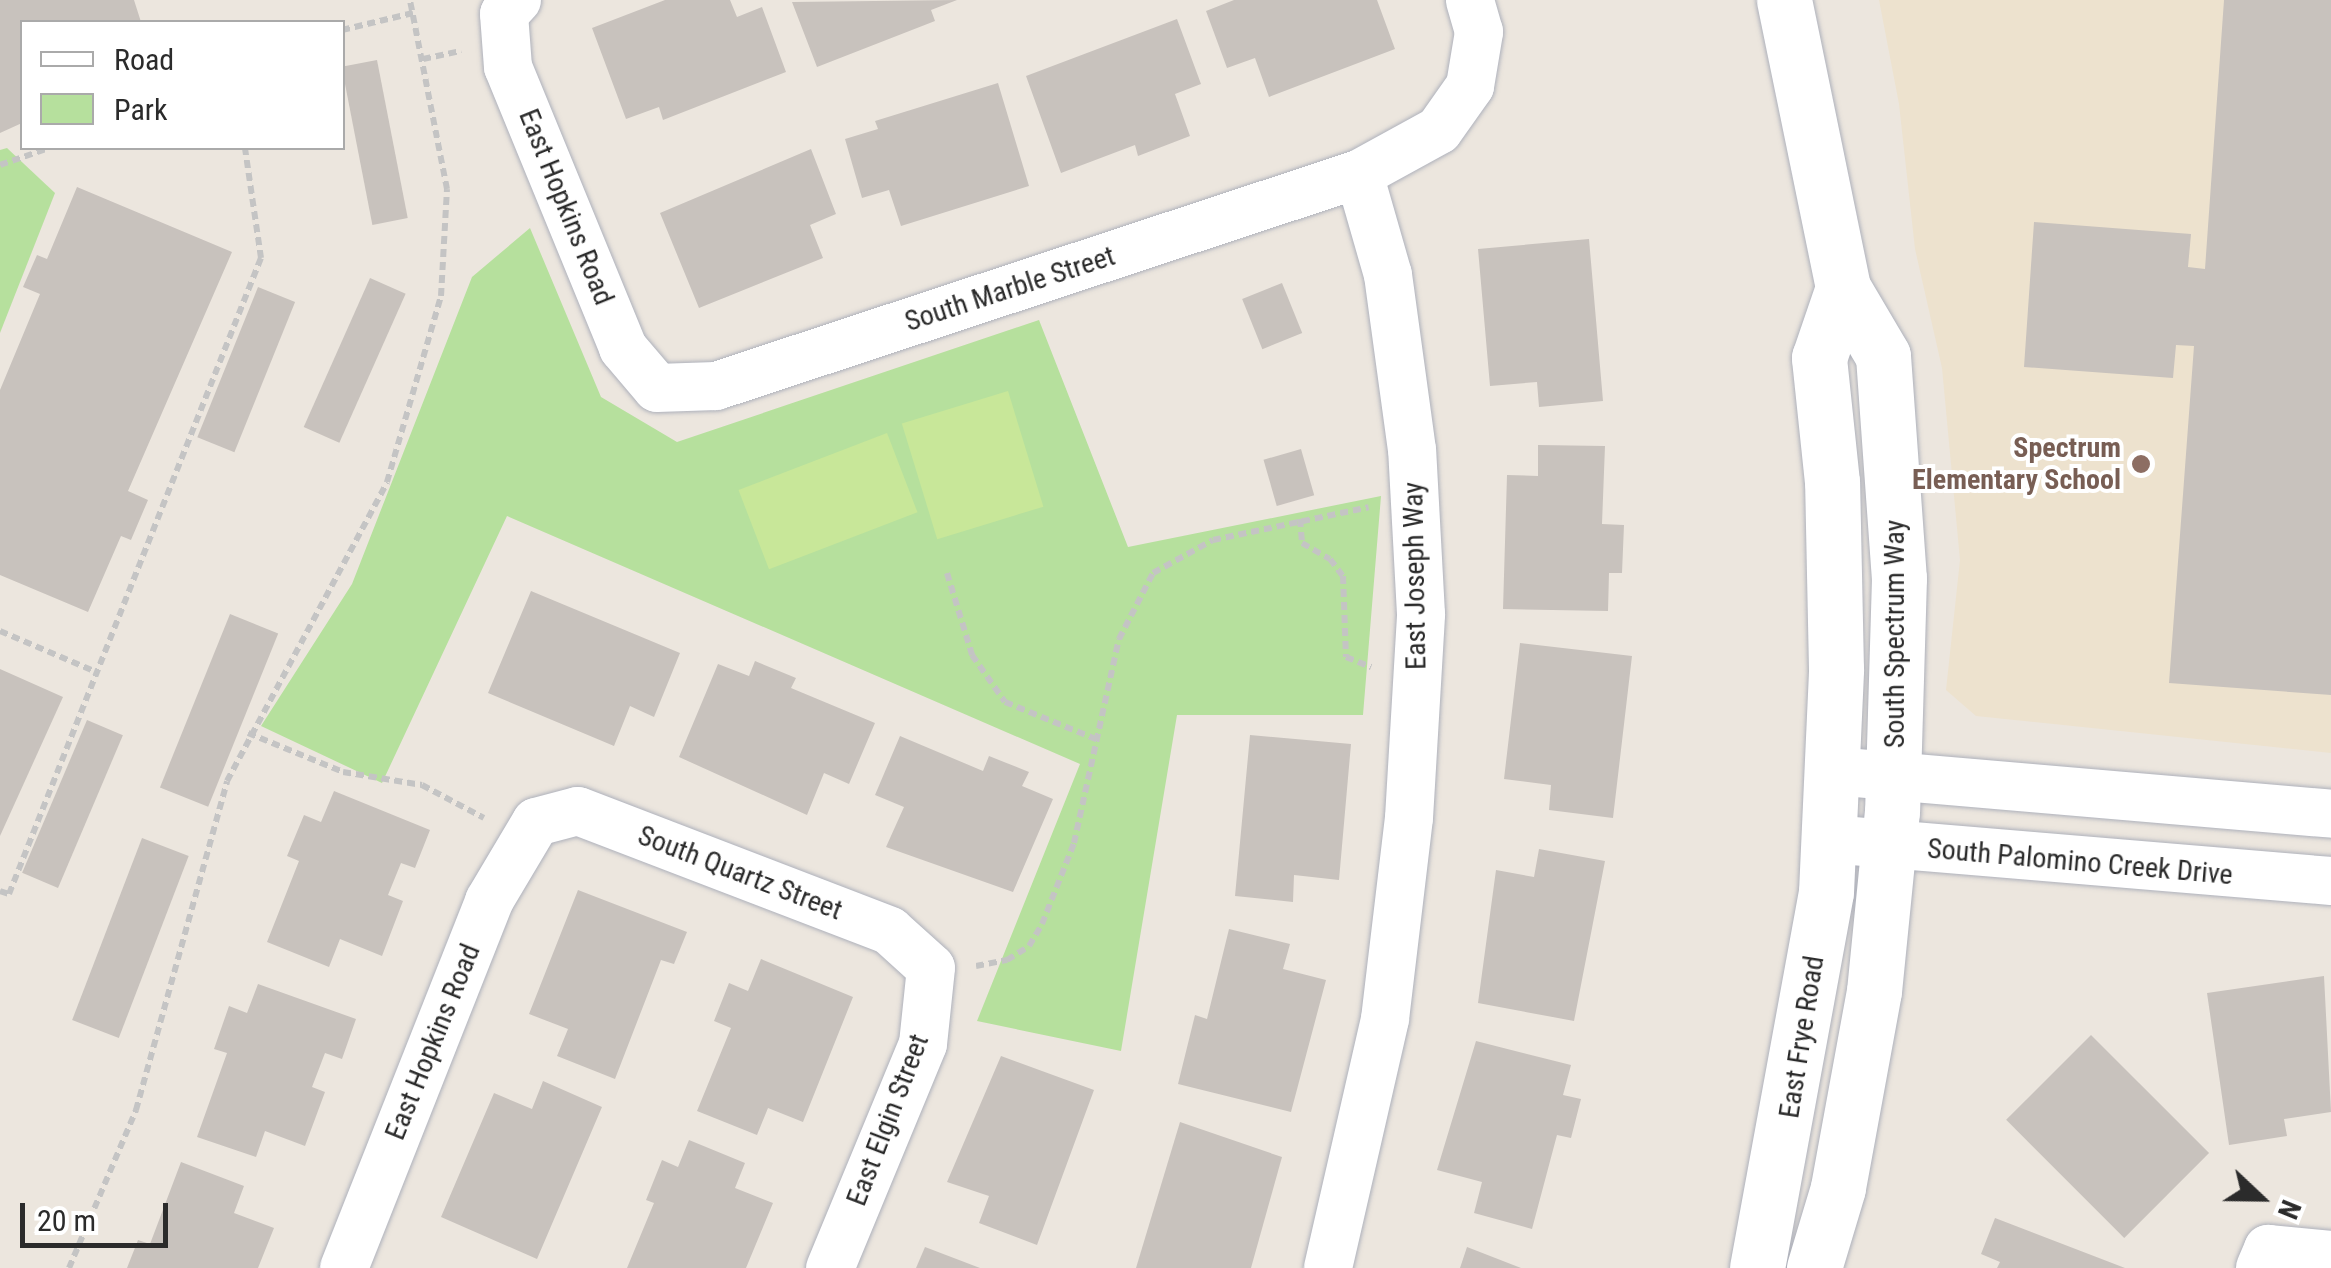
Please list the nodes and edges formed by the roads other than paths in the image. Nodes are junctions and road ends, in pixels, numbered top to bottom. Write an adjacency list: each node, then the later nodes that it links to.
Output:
1 (1470, 0): 4 (street)
2 (1784, 0): 5 (street, South Spectrum Way)
3 (499, 21): 6 (street, East Hopkins Road)
4 (1359, 174): 6 (street, South Marble Street); 17 (street, East Joseph Way)
5 (1843, 288): 7 (street); 8 (street, South Spectrum Way)
6 (658, 388)
7 (1832, 805): 8 (street, South Palomino Creek Drive); 8 (street, South Palomino Creek Drive); 18 (street, East Frye Road)
8 (1891, 810): 9 (street, South Palomino Creek Drive); 11 (street, South Palomino Creek Drive); 19 (street)
9 (2331, 814)
10 (536, 822): 12 (street, South Quartz Street); 15 (street, East Hopkins Road)
11 (2331, 881)
12 (950, 968): 16 (street, East Elgin Street)
13 (2331, 1254): 14 (street)
14 (2264, 1259)
15 (344, 1268)
16 (830, 1268)
17 (1328, 1268)
18 (1756, 1268)
19 (1814, 1268)

